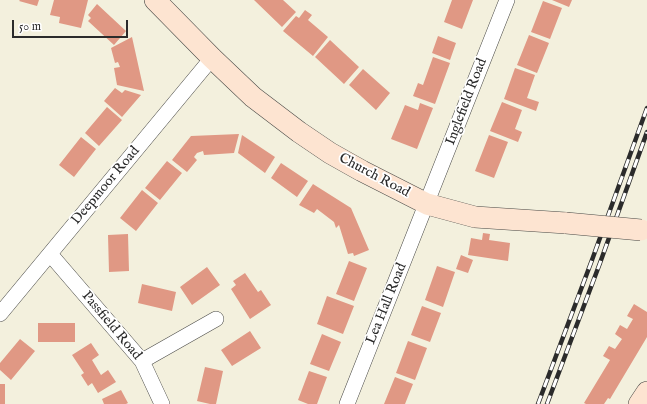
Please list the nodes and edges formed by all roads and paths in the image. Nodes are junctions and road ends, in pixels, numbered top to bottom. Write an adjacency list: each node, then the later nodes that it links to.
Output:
1 (154, 0): 3 (street, Church Road)
2 (507, 0): 4 (street, Inglefield Road)
3 (212, 58): 4 (street, Church Road); 6 (street, Deepmoor Road)
4 (427, 204): 5 (street, Church Road, bridge); 12 (street, Lea Hall Road)
5 (644, 230)
6 (50, 254): 7 (street, Deepmoor Road); 9 (street, Passfield Road)
7 (0, 314)
8 (216, 319): 9 (street)
9 (142, 361): 11 (street, Passfield Road)
10 (647, 392): 13 (street)
11 (162, 404)
12 (348, 404)
13 (639, 404)

